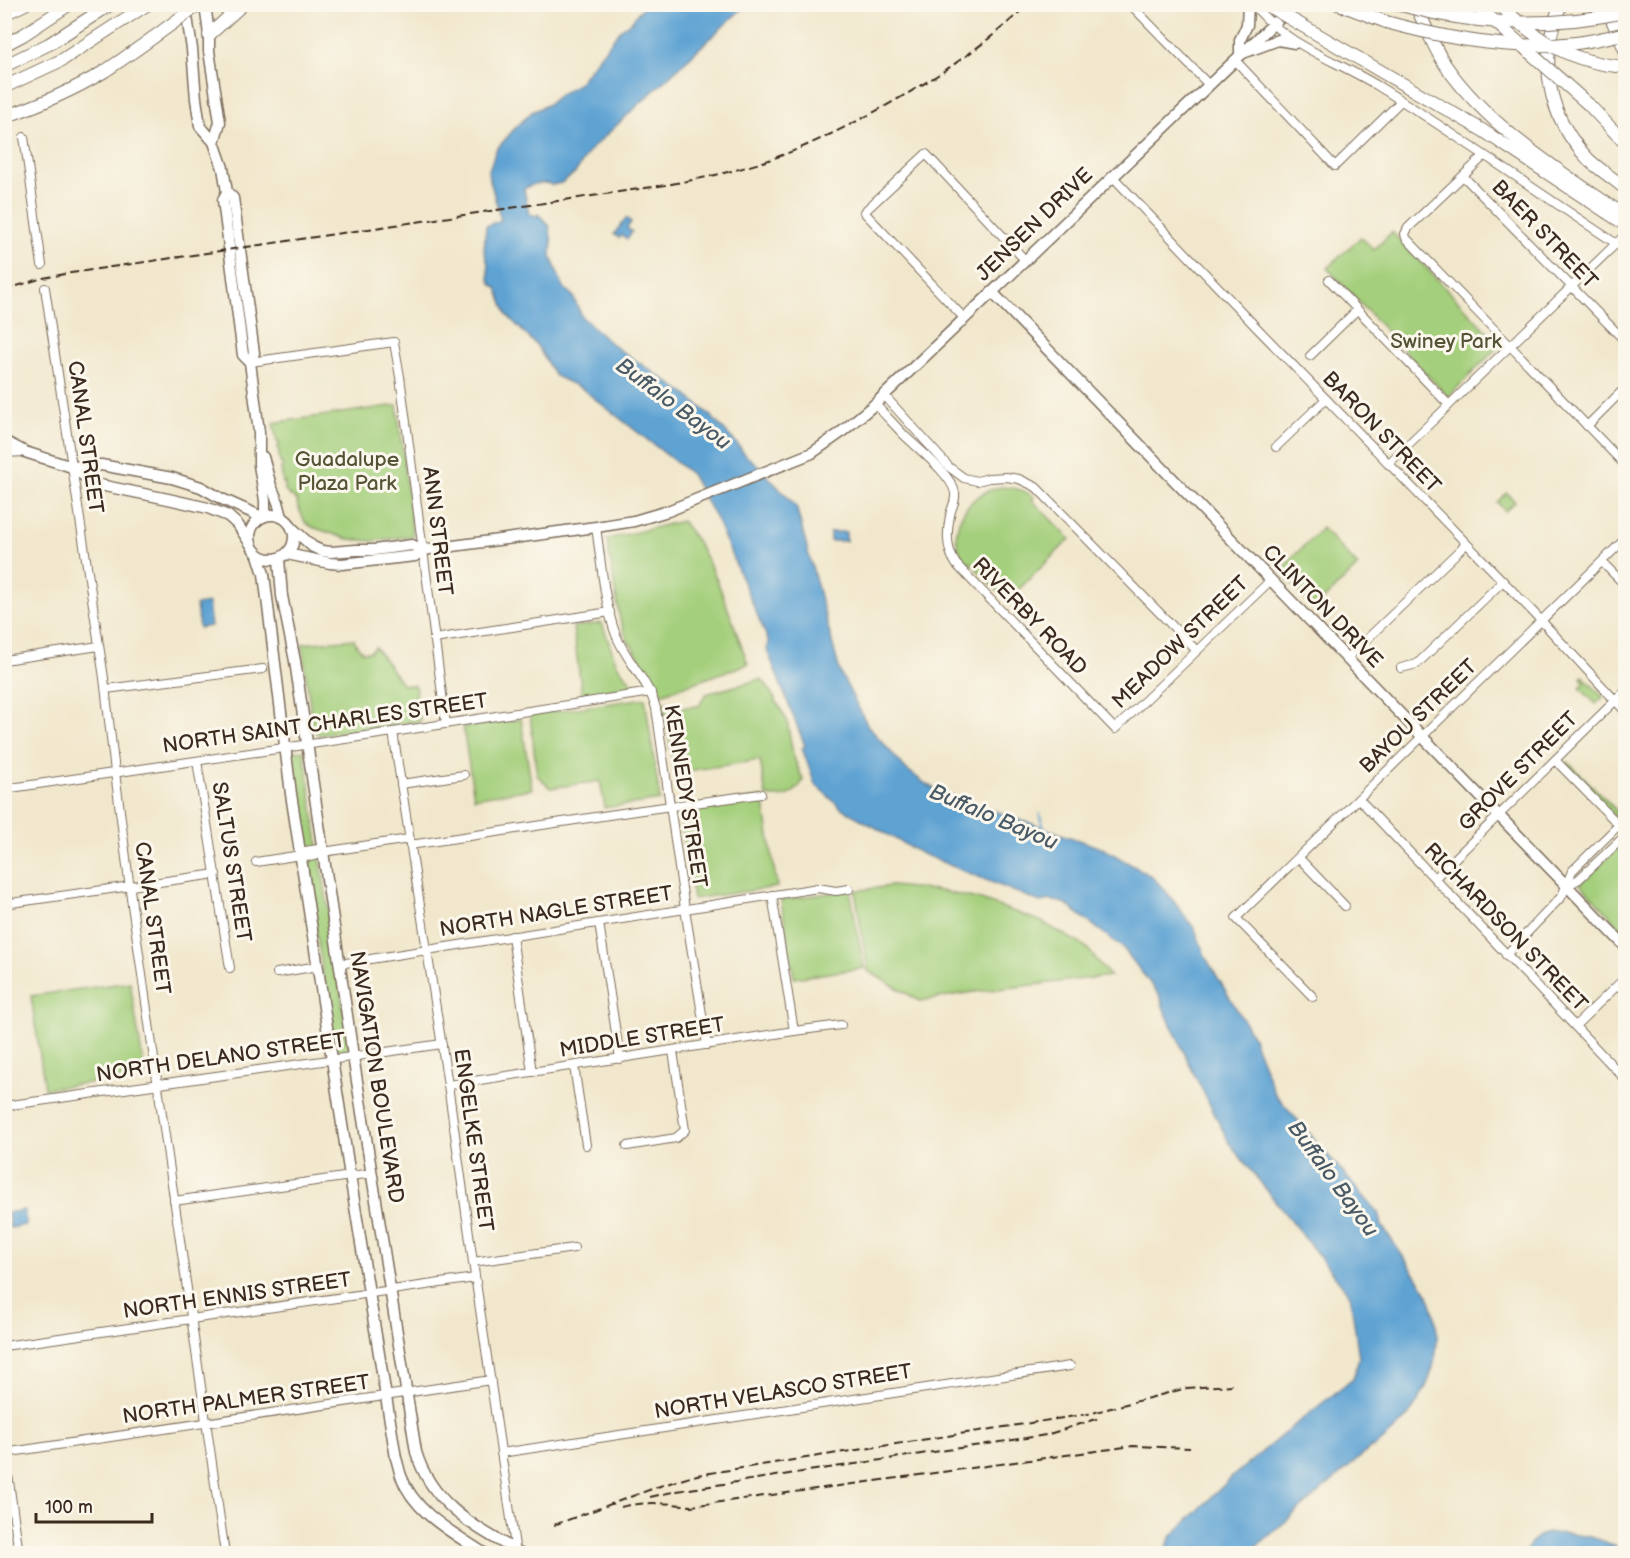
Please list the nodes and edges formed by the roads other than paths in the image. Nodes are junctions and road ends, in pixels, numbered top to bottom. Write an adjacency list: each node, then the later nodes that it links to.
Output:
1 (25, 4): 22 (highway)
2 (70, 4): 27 (highway)
3 (111, 4): 31 (highway)
4 (148, 4): 34 (highway)
5 (185, 4): 28 (main road)
6 (199, 4): 36 (highway, bridge)
7 (205, 4): 25 (main road)
8 (243, 4): 25 (highway)
9 (1130, 4): 33 (street)
10 (1248, 4): 30 (main road)
11 (1253, 4): 23 (street)
12 (1289, 4): 23 (main road, JENSEN DRIVE)
13 (1338, 4): 24 (highway, bridge)
14 (1398, 4): 21 (highway, bridge)
15 (1415, 4): 44 (highway)
16 (1475, 4): 39 (highway, bridge)
17 (1499, 4): 32 (highway, bridge)
18 (1604, 4): 29 (highway)
19 (1266, 6): 45 (highway, bridge)
20 (1560, 6): 43 (highway)
21 (1626, 12)
22 (8, 13)
23 (1272, 25): 26 (street); 30 (main road, JENSEN DRIVE)
24 (1626, 33)
25 (209, 35): 28 (main road); 38 (main road)
26 (1295, 43): 30 (main road); 35 (street)
27 (4, 45)
28 (192, 49): 38 (main road)
29 (1626, 52)
30 (1237, 57): 33 (main road, JENSEN DRIVE); 35 (street)
31 (4, 66)
32 (1626, 66)
33 (1209, 85): 41 (main road, JENSEN DRIVE)
34 (4, 87)
35 (1401, 101): 40 (street)
36 (4, 117)
37 (24, 137): 49 (street)
38 (214, 142): 59 (main road)
39 (1626, 144)
40 (1484, 156): 42 (street); 46 (street)
41 (1112, 176): 48 (main road, JENSEN DRIVE); 62 (street, BARON STREET)
42 (1464, 176): 51 (street, BAER STREET); 57 (street)
43 (1626, 189)
44 (1626, 216)
45 (1625, 232): 46 (street)
46 (1615, 243): 47 (street); 51 (street)
47 (1626, 250)
48 (1025, 260): 53 (main road, JENSEN DRIVE); 55 (street)
49 (42, 265)
50 (1329, 280): 54 (street)
51 (1570, 286): 56 (street, BAER STREET); 57 (street)
52 (45, 288): 71 (street, CANAL STREET)
53 (992, 292): 55 (main road, JENSEN DRIVE); 85 (main road, CLINTON DRIVE)
54 (1357, 310): 58 (street); 64 (street)
55 (964, 318): 61 (main road, JENSEN DRIVE)
56 (1626, 342)
57 (1510, 346): 64 (street); 65 (street)
58 (1310, 356)
59 (250, 362): 66 (main road); 81 (street, ANN STREET)
60 (1626, 387): 65 (street)
61 (884, 395): 63 (main road, JENSEN DRIVE); 92 (street)
62 (1326, 399): 68 (street); 69 (street, BARON STREET)
63 (875, 404): 76 (main road, JENSEN DRIVE); 103 (street, RIVERBY ROAD)
64 (1449, 405): 69 (street)
65 (1587, 426): 70 (street)
66 (259, 442): 74 (main road); 75 (main road)
67 (5, 445): 71 (main road)
68 (1276, 447)
69 (1388, 464): 80 (street, BARON STREET)
70 (1626, 466)
71 (72, 467): 72 (main road); 73 (main road); 91 (street, CANAL STREET)
72 (172, 478): 73 (main road); 74 (main road)
73 (168, 499): 79 (main road)
74 (263, 517): 75 (main road); 79 (main road)
75 (282, 517): 77 (main road)
76 (596, 527): 81 (main road, JENSEN DRIVE); 88 (street, KENNEDY STREET)
77 (292, 528): 81 (main road); 83 (main road)
78 (1626, 538): 84 (street, BAYOU STREET)
79 (250, 543): 82 (main road)
80 (1466, 543): 86 (street, BARON STREET); 93 (street)
81 (423, 550): 83 (main road); 90 (street, ANN STREET)
82 (258, 555): 83 (main road); 107 (main road, NAVIGATION BOULEVARD)
83 (283, 556): 106 (main road, NAVIGATION BOULEVARD)
84 (1602, 562): 87 (street); 89 (street, BAYOU STREET)
85 (1270, 580): 92 (street, MEADOW STREET); 93 (main road, CLINTON DRIVE)
86 (1503, 581): 89 (street, BARON STREET); 95 (street)
87 (1626, 586)
88 (610, 612): 90 (street); 99 (street, KENNEDY STREET)
89 (1541, 620): 100 (street, BARON STREET); 105 (street, BAYOU STREET)
90 (434, 639): 102 (street, ANN STREET)
91 (99, 646): 94 (street); 97 (street, CANAL STREET)
92 (1197, 651): 103 (street, MEADOW STREET)
93 (1346, 659): 105 (main road, CLINTON DRIVE)
94 (4, 660)
95 (1401, 668)
96 (263, 669): 97 (street)
97 (106, 689): 110 (street, CANAL STREET)
98 (1626, 690): 100 (street, GROVE STREET)
99 (651, 693): 102 (street, NORTH SAINT CHARLES STREET); 116 (street, KENNEDY STREET)
100 (1614, 700): 101 (street, BARON STREET); 108 (street, GROVE STREET)
101 (1626, 712)
102 (446, 724): 104 (street, NORTH SAINT CHARLES STREET)
103 (1115, 729)
104 (393, 732): 106 (street, NORTH SAINT CHARLES STREET); 112 (street, ENGELKE STREET)
105 (1423, 736): 115 (street, BAYOU STREET); 117 (main road, CLINTON DRIVE)
106 (307, 744): 107 (street, NORTH SAINT CHARLES STREET); 122 (main road, NAVIGATION BOULEVARD)
107 (285, 748): 109 (street, NORTH SAINT CHARLES STREET); 123 (main road, NAVIGATION BOULEVARD)
108 (1555, 760): 117 (street, GROVE STREET); 119 (street)
109 (197, 761): 110 (street, NORTH SAINT CHARLES STREET); 126 (street, SALTUS STREET)
110 (115, 772): 113 (street, NORTH SAINT CHARLES STREET); 128 (street, CANAL STREET)
111 (464, 774): 112 (street)
112 (401, 784): 121 (street, ENGELKE STREET)
113 (4, 789)
114 (761, 794): 116 (street)
115 (1359, 799): 124 (street, BAYOU STREET); 127 (street, RICHARDSON STREET)
116 (670, 806): 121 (street); 134 (street, KENNEDY STREET)
117 (1499, 815): 127 (street, GROVE STREET); 129 (main road, CLINTON DRIVE)
118 (1626, 818): 119 (street)
119 (1619, 825): 120 (street); 129 (street)
120 (1626, 833): 129 (street)
121 (410, 842): 122 (street); 138 (street, ENGELKE STREET)
122 (323, 852): 123 (street); 140 (main road, NAVIGATION BOULEVARD)
123 (301, 855): 125 (street); 141 (main road, NAVIGATION BOULEVARD)
124 (1299, 858): 133 (street); 145 (street, BAYOU STREET)
125 (256, 862)
126 (216, 874): 128 (street); 142 (street, SALTUS STREET)
127 (1435, 878): 139 (street, RICHARDSON STREET)
128 (130, 886): 132 (street); 158 (street, CANAL STREET)
129 (1567, 886): 137 (main road, CLINTON DRIVE); 139 (street)
130 (849, 889): 131 (street, NORTH NAGLE STREET)
131 (772, 895): 134 (street, NORTH NAGLE STREET); 148 (street)
132 (4, 904)
133 (1345, 906)
134 (685, 909): 135 (street, NORTH NAGLE STREET); 150 (street, KENNEDY STREET)
135 (599, 923): 136 (street, NORTH NAGLE STREET); 153 (street)
136 (512, 936): 138 (street, NORTH NAGLE STREET); 156 (street)
137 (1626, 947)
138 (426, 949): 140 (street, NORTH NAGLE STREET); 149 (street, ENGELKE STREET)
139 (1506, 955): 147 (street, RICHARDSON STREET)
140 (339, 964): 152 (main road, NAVIGATION BOULEVARD)
141 (318, 966): 143 (street); 154 (main road, NAVIGATION BOULEVARD)
142 (230, 968)
143 (277, 973)
144 (1626, 977): 147 (street)
145 (1313, 997)
146 (841, 1025): 148 (street, MIDDLE STREET)
147 (1575, 1026): 157 (street, RICHARDSON STREET)
148 (794, 1031): 150 (street, MIDDLE STREET)
149 (442, 1044): 152 (street, NORTH DELANO STREET); 159 (street, ENGELKE STREET)
150 (707, 1045): 151 (street, MIDDLE STREET)
151 (673, 1051): 153 (street, MIDDLE STREET); 162 (street)
152 (353, 1056): 154 (street, NORTH DELANO STREET); 163 (main road, NAVIGATION BOULEVARD)
153 (620, 1059): 155 (street, MIDDLE STREET)
154 (332, 1060): 158 (street, NORTH DELANO STREET); 164 (main road, NAVIGATION BOULEVARD)
155 (574, 1066): 156 (street, MIDDLE STREET); 161 (street)
156 (532, 1072): 159 (street, MIDDLE STREET)
157 (1626, 1080)
158 (158, 1085): 160 (street, NORTH DELANO STREET); 165 (street, CANAL STREET)
159 (448, 1085): 167 (street, ENGELKE STREET)
160 (4, 1106)
161 (586, 1145)
162 (627, 1146)
163 (372, 1173): 164 (street); 169 (main road, NAVIGATION BOULEVARD)
164 (350, 1176): 165 (street); 170 (main road, NAVIGATION BOULEVARD)
165 (174, 1201): 171 (street, CANAL STREET)
166 (574, 1248): 167 (street)
167 (473, 1262): 168 (street, ENGELKE STREET)
168 (475, 1278): 169 (street, NORTH ENNIS STREET); 174 (street, ENGELKE STREET)
169 (391, 1290): 170 (street, NORTH ENNIS STREET); 175 (main road, NAVIGATION BOULEVARD)
170 (370, 1293): 171 (street, NORTH ENNIS STREET); 176 (main road, NAVIGATION BOULEVARD)
171 (191, 1319): 172 (street, NORTH ENNIS STREET); 177 (street, CANAL STREET)
172 (4, 1346)
173 (1070, 1366): 179 (street, NORTH VELASCO STREET)
174 (490, 1380): 175 (street, NORTH PALMER STREET); 179 (street, ENGELKE STREET)
175 (407, 1393): 176 (street, NORTH PALMER STREET); 180 (main road, NAVIGATION BOULEVARD)
176 (386, 1396): 177 (street, NORTH PALMER STREET); 182 (main road, NAVIGATION BOULEVARD)
177 (206, 1423): 178 (street, NORTH PALMER STREET); 187 (street, CANAL STREET)
178 (5, 1451): 185 (street)
179 (501, 1453): 186 (street, ENGELKE STREET)
180 (450, 1507): 181 (main road, NAVIGATION BOULEVARD); 182 (main road)
181 (463, 1517): 183 (main road); 186 (main road, NAVIGATION BOULEVARD)
182 (436, 1521): 183 (main road, NAVIGATION BOULEVARD)
183 (449, 1531): 188 (main road, NAVIGATION BOULEVARD)
184 (4, 1552): 185 (street)
185 (19, 1552)
186 (518, 1552)
187 (225, 1554)
188 (485, 1554)

